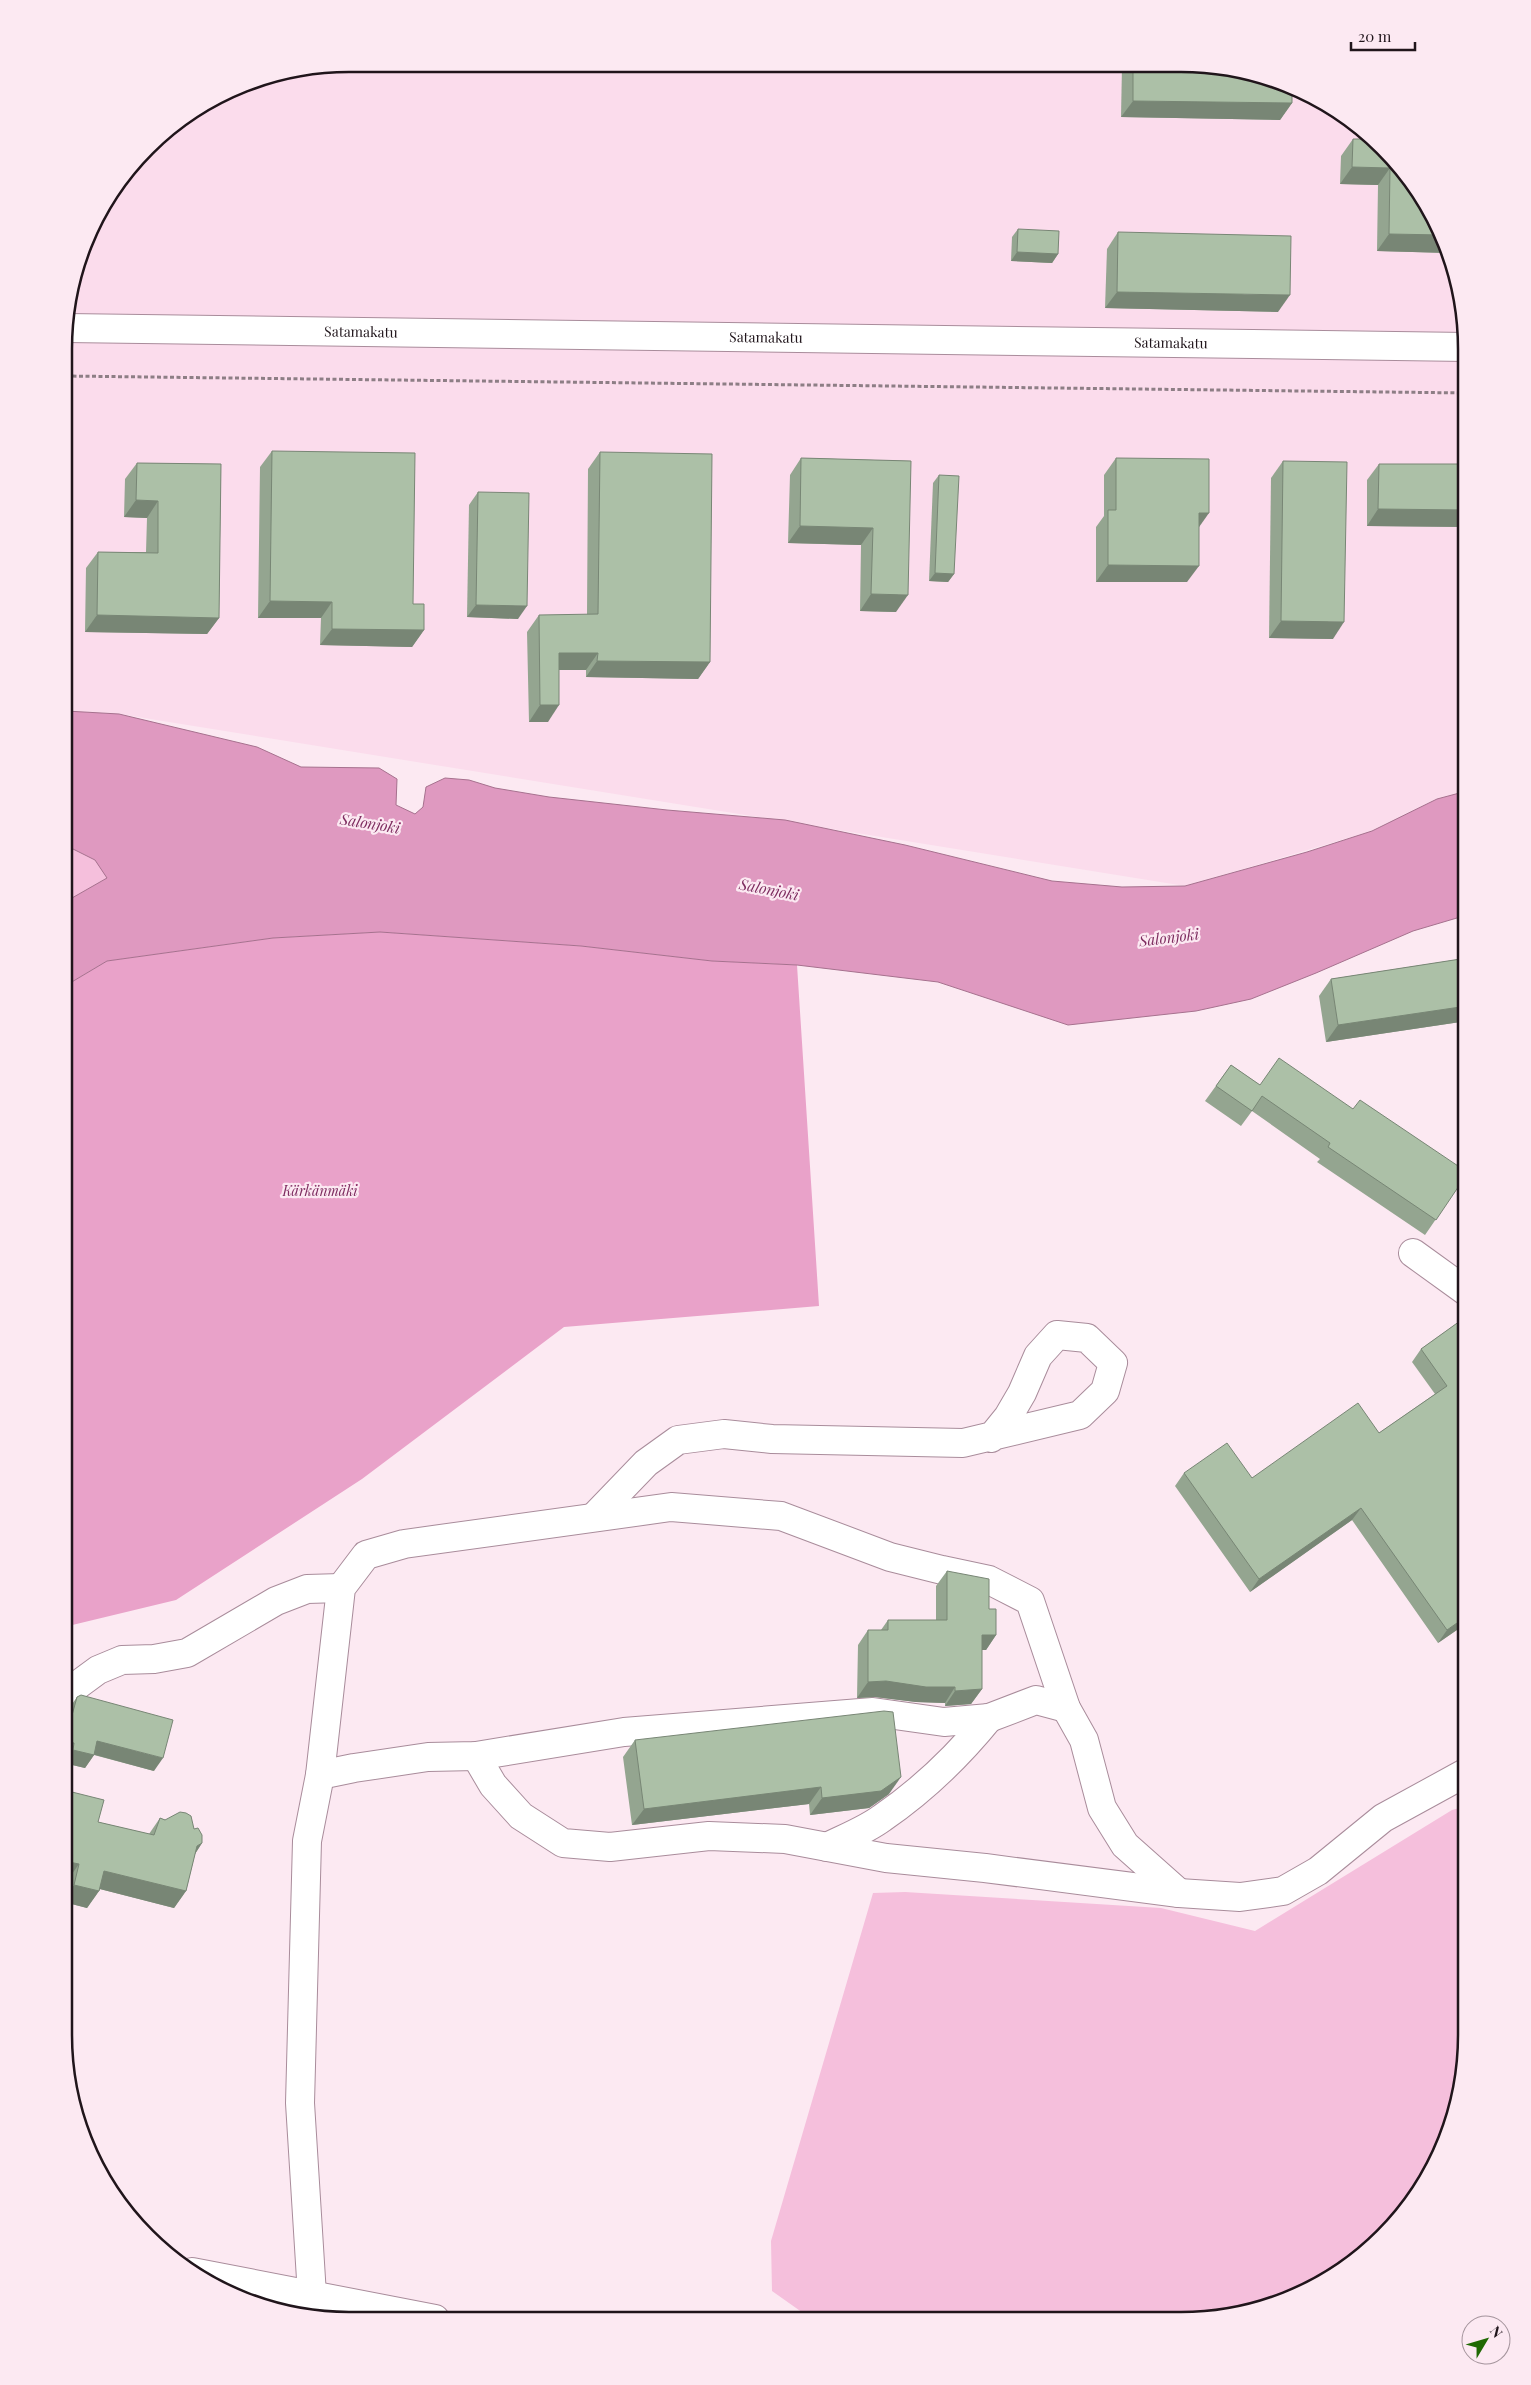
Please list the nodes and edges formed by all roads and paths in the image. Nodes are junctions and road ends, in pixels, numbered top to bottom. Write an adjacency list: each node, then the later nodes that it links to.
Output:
1 (73, 328): 2 (street, Satamakatu)
2 (1458, 347)
3 (72, 376): 4 (path)
4 (1458, 393)
5 (1413, 1253): 6 (street)
6 (1458, 1286)
7 (990, 1438): 7 (street); 8 (street)
8 (594, 1517): 9 (street); 11 (street)
9 (341, 1588): 10 (street); 14 (street)
10 (72, 1689)
11 (1066, 1708): 12 (street); 17 (street)
12 (989, 1718): 13 (street); 16 (street)
13 (476, 1756): 14 (street); 16 (street)
14 (320, 1775): 19 (street)
15 (1458, 1777): 17 (street)
16 (828, 1847): 17 (street)
17 (1179, 1893)
18 (213, 2276): 19 (street)
19 (312, 2295): 20 (street)
20 (399, 2312)

